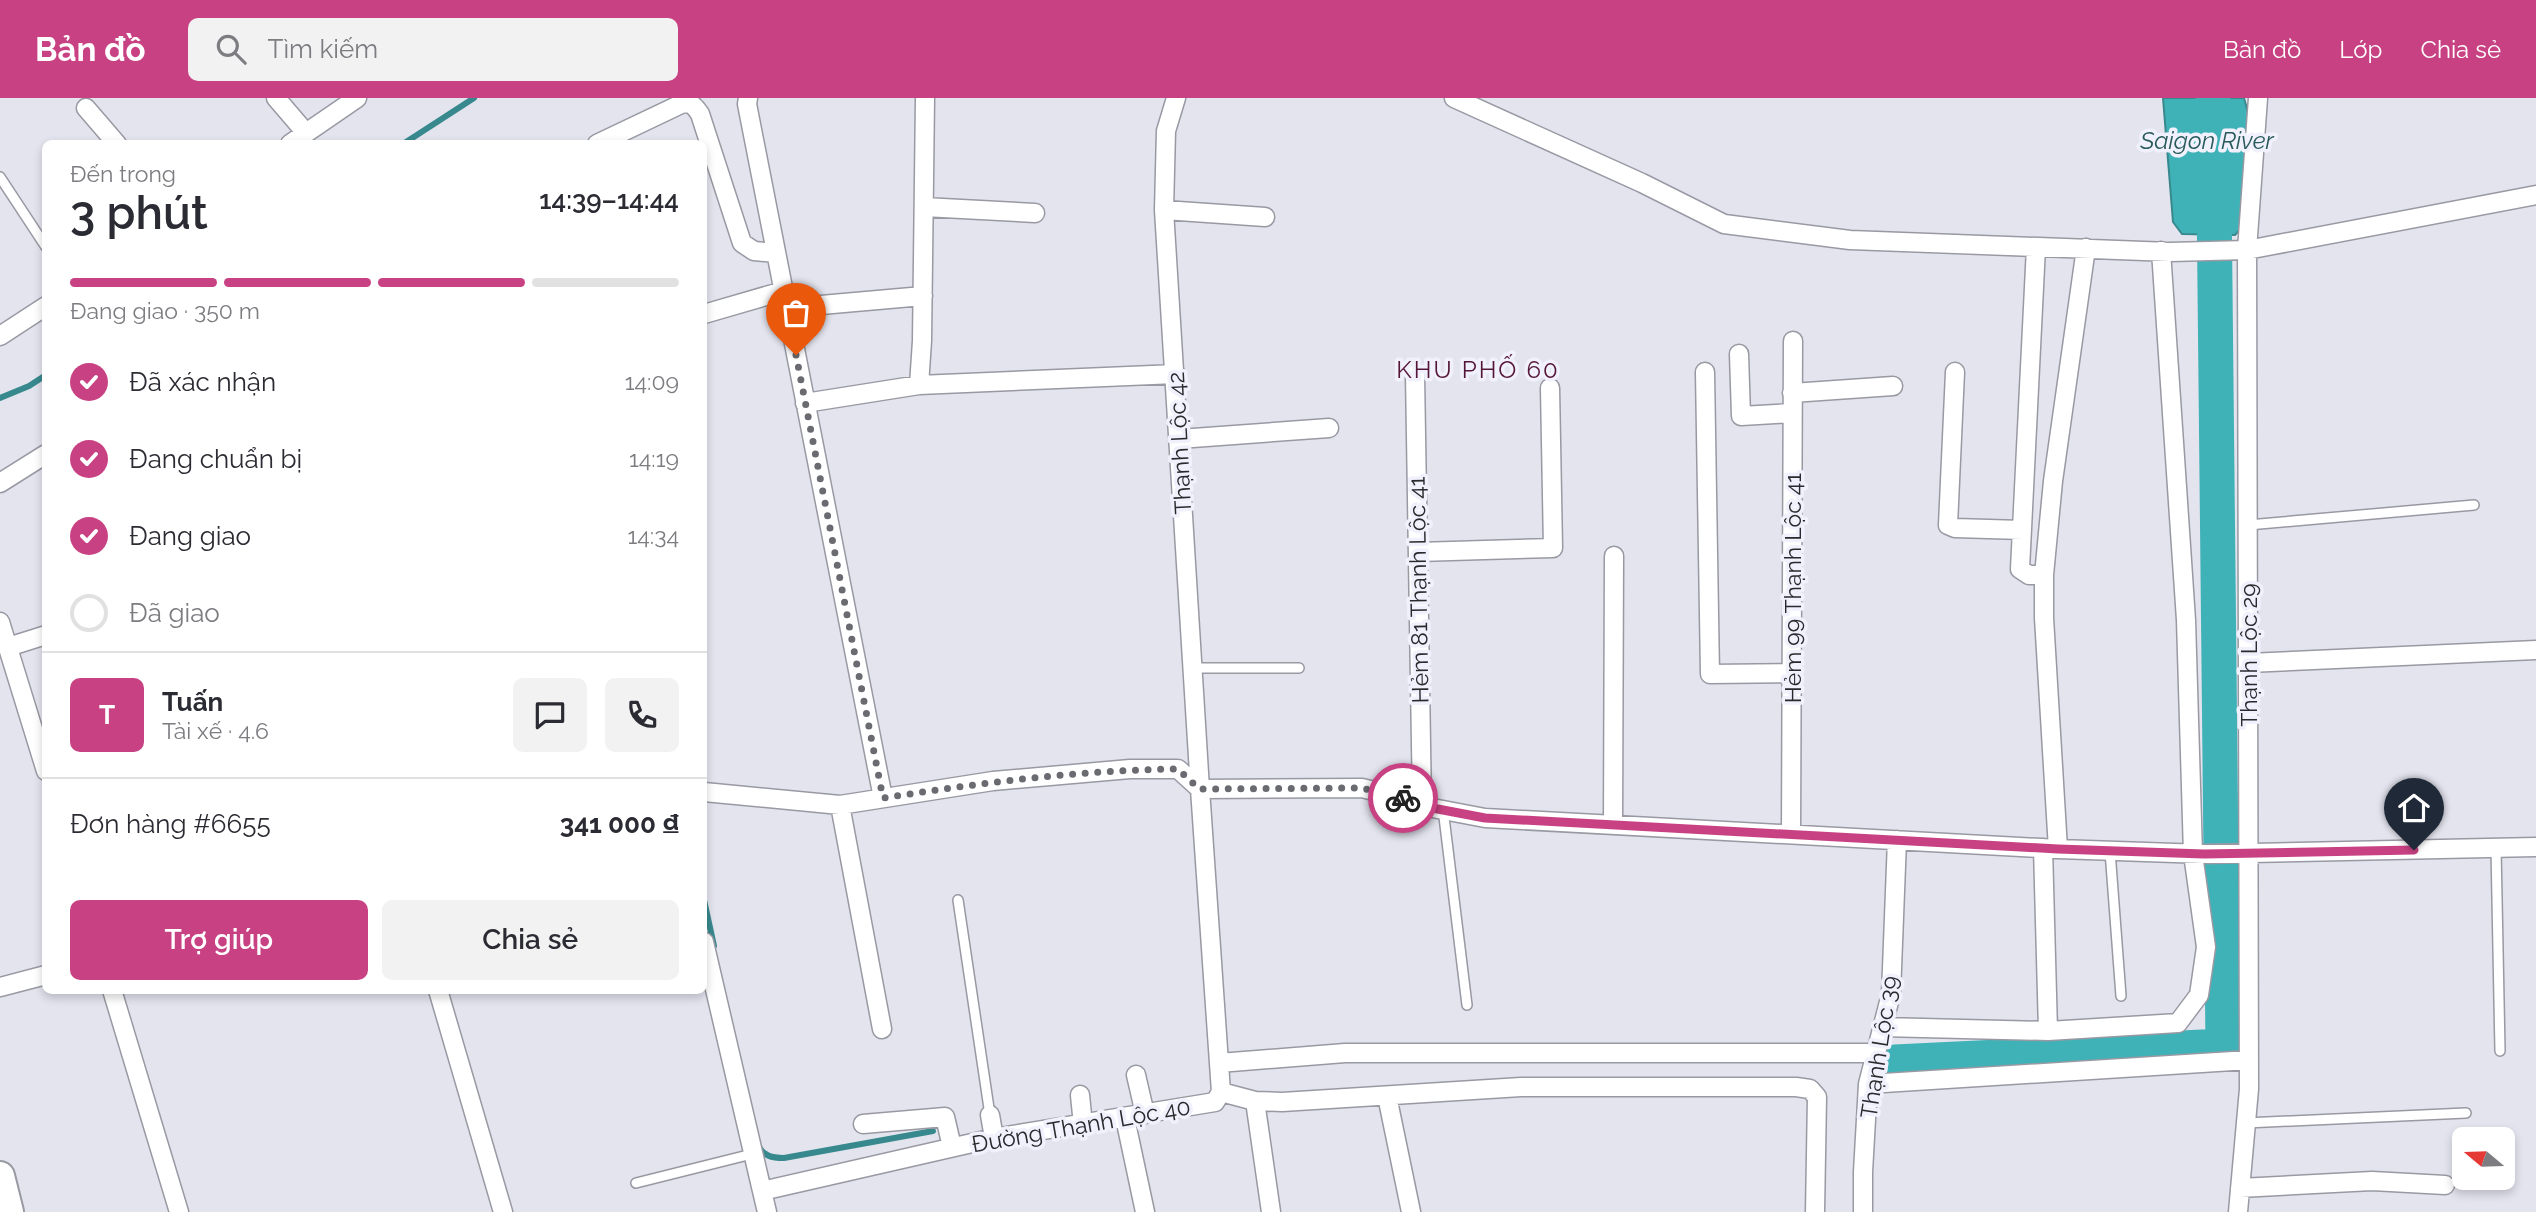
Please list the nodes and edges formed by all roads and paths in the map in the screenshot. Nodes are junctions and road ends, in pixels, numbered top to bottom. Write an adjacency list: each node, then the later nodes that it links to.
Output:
1 (276, 98): 9 (street)
2 (358, 98): 9 (street)
3 (748, 98): 24 (street)
4 (925, 98): 15 (street)
5 (1175, 98): 16 (street, Thạnh Lộc 42)
6 (1454, 98): 20 (street)
7 (2258, 98): 22 (street, Thạnh Lộc 29)
8 (86, 108): 10 (street)
9 (306, 133): 11 (street)
10 (114, 140)
11 (296, 140)
12 (605, 140): 24 (street)
13 (0, 177): 19 (lane)
14 (2536, 195): 22 (street)
15 (923, 207): 17 (street); 25 (street)
16 (1164, 210): 18 (street); 34 (street, Thạnh Lộc 42)
17 (1035, 213)
18 (1265, 216)
19 (42, 241)
20 (2036, 247): 21 (street); 48 (street)
21 (2086, 248): 23 (street); 51 (street)
22 (2247, 250): 23 (street); 47 (street, Thạnh Lộc 29)
23 (2165, 251): 74 (street)
24 (776, 253): 26 (street)
25 (923, 296): 26 (street); 36 (street)
26 (785, 300): 28 (street); 40 (street)
27 (42, 309): 29 (street)
28 (707, 313)
29 (0, 336)
30 (1793, 341): 39 (street, Hẻm 99 Thạnh Lộc 41)
31 (1739, 354): 41 (street)
32 (1705, 372): 59 (street)
33 (1955, 372): 48 (street)
34 (1176, 374): 36 (street); 43 (street, Thạnh Lộc 42)
35 (1415, 374): 49 (street, Hẻm 81 Thạnh Lộc 41)
36 (919, 385): 40 (street)
37 (1893, 386): 39 (street)
38 (1550, 388): 49 (street)
39 (1792, 393): 41 (street, Hẻm 99 Thạnh Lộc 41)
40 (806, 403): 63 (street)
41 (1793, 413): 59 (street, Hẻm 99 Thạnh Lộc 41)
42 (1329, 428): 43 (street)
43 (1179, 439): 57 (street, Thạnh Lộc 42)
44 (42, 457): 45 (street)
45 (0, 483)
46 (2474, 505): 47 (lane)
47 (2248, 525): 56 (street, Thạnh Lộc 29)
48 (2022, 530): 51 (street)
49 (1418, 552): 65 (street, Hẻm 81 Thạnh Lộc 41)
50 (1614, 556): 67 (street)
51 (2044, 575): 72 (street)
52 (0, 622): 54 (street)
53 (42, 636): 54 (street)
54 (8, 647): 60 (street)
55 (2536, 650): 56 (street)
56 (2248, 663): 75 (street, Thạnh Lộc 29)
57 (1192, 668): 58 (lane); 61 (street, Thạnh Lộc 42)
58 (1299, 668)
59 (1791, 673): 68 (street, Hẻm 99 Thạnh Lộc 41)
60 (42, 758)
61 (1199, 789): 63 (street); 65 (street); 90 (street, Đường Thạnh Lộc 40)
62 (707, 791): 64 (street)
63 (883, 798): 64 (street)
64 (840, 805): 85 (street)
65 (1422, 806): 66 (street)
66 (1443, 810): 67 (street); 83 (lane)
67 (1613, 824): 68 (street)
68 (1791, 834): 69 (street)
69 (1897, 840): 72 (street); 84 (street, Thạnh Lộc 39)
70 (2536, 846): 71 (street)
71 (2496, 848): 75 (street); 87 (lane)
72 (2050, 849): 73 (street); 86 (street)
73 (2110, 851): 74 (street); 82 (lane)
74 (2199, 854): 75 (street); 86 (street)
75 (2249, 854): 89 (street, Thạnh Lộc 29)
76 (958, 901): 99 (lane)
77 (707, 955): 106 (street)
78 (42, 976): 79 (street)
79 (0, 987)
80 (113, 994): 113 (street)
81 (439, 994): 114 (street)
82 (2121, 996)
83 (1467, 1005)
84 (1882, 1027): 86 (street); 88 (street, Thạnh Lộc 39)
85 (882, 1030)
86 (2048, 1031)
87 (2500, 1051)
88 (1876, 1053): 90 (street); 92 (street, Thạnh Lộc 39)
89 (2249, 1060): 92 (street); 101 (street, Thạnh Lộc 29)
90 (1219, 1063): 93 (street, Đường Thạnh Lộc 40)
91 (1136, 1075): 98 (street)
92 (1868, 1084): 120 (street, Thạnh Lộc 39)
93 (1221, 1093): 96 (street); 98 (street, Đường Thạnh Lộc 40)
94 (1080, 1096): 103 (street)
95 (1387, 1096): 96 (street); 118 (street); 119 (street)
96 (1255, 1101): 117 (street)
97 (2466, 1113): 101 (lane)
98 (1145, 1114): 100 (street, Đường Thạnh Lộc 40)
99 (990, 1115): 104 (street)
100 (1125, 1118): 103 (street, Đường Thạnh Lộc 40); 116 (street)
101 (2246, 1123): 110 (street, Thạnh Lộc 29)
102 (863, 1124): 105 (street)
103 (1083, 1125): 104 (street, Đường Thạnh Lộc 40)
104 (994, 1138): 105 (street, Đường Thạnh Lộc 40)
105 (952, 1147): 111 (street, Đường Thạnh Lộc 40)
106 (752, 1154): 108 (lane); 111 (street)
107 (0, 1176): 112 (main road)
108 (636, 1183)
109 (2445, 1185): 110 (street)
110 (2240, 1188): 121 (street, Thạnh Lộc 29)
111 (762, 1191): 115 (street)
112 (9, 1212)
113 (179, 1212)
114 (503, 1212)
115 (767, 1212)
116 (1145, 1212)
117 (1271, 1212)
118 (1411, 1212)
119 (1815, 1212)
120 (1863, 1212)
121 (2238, 1212)

